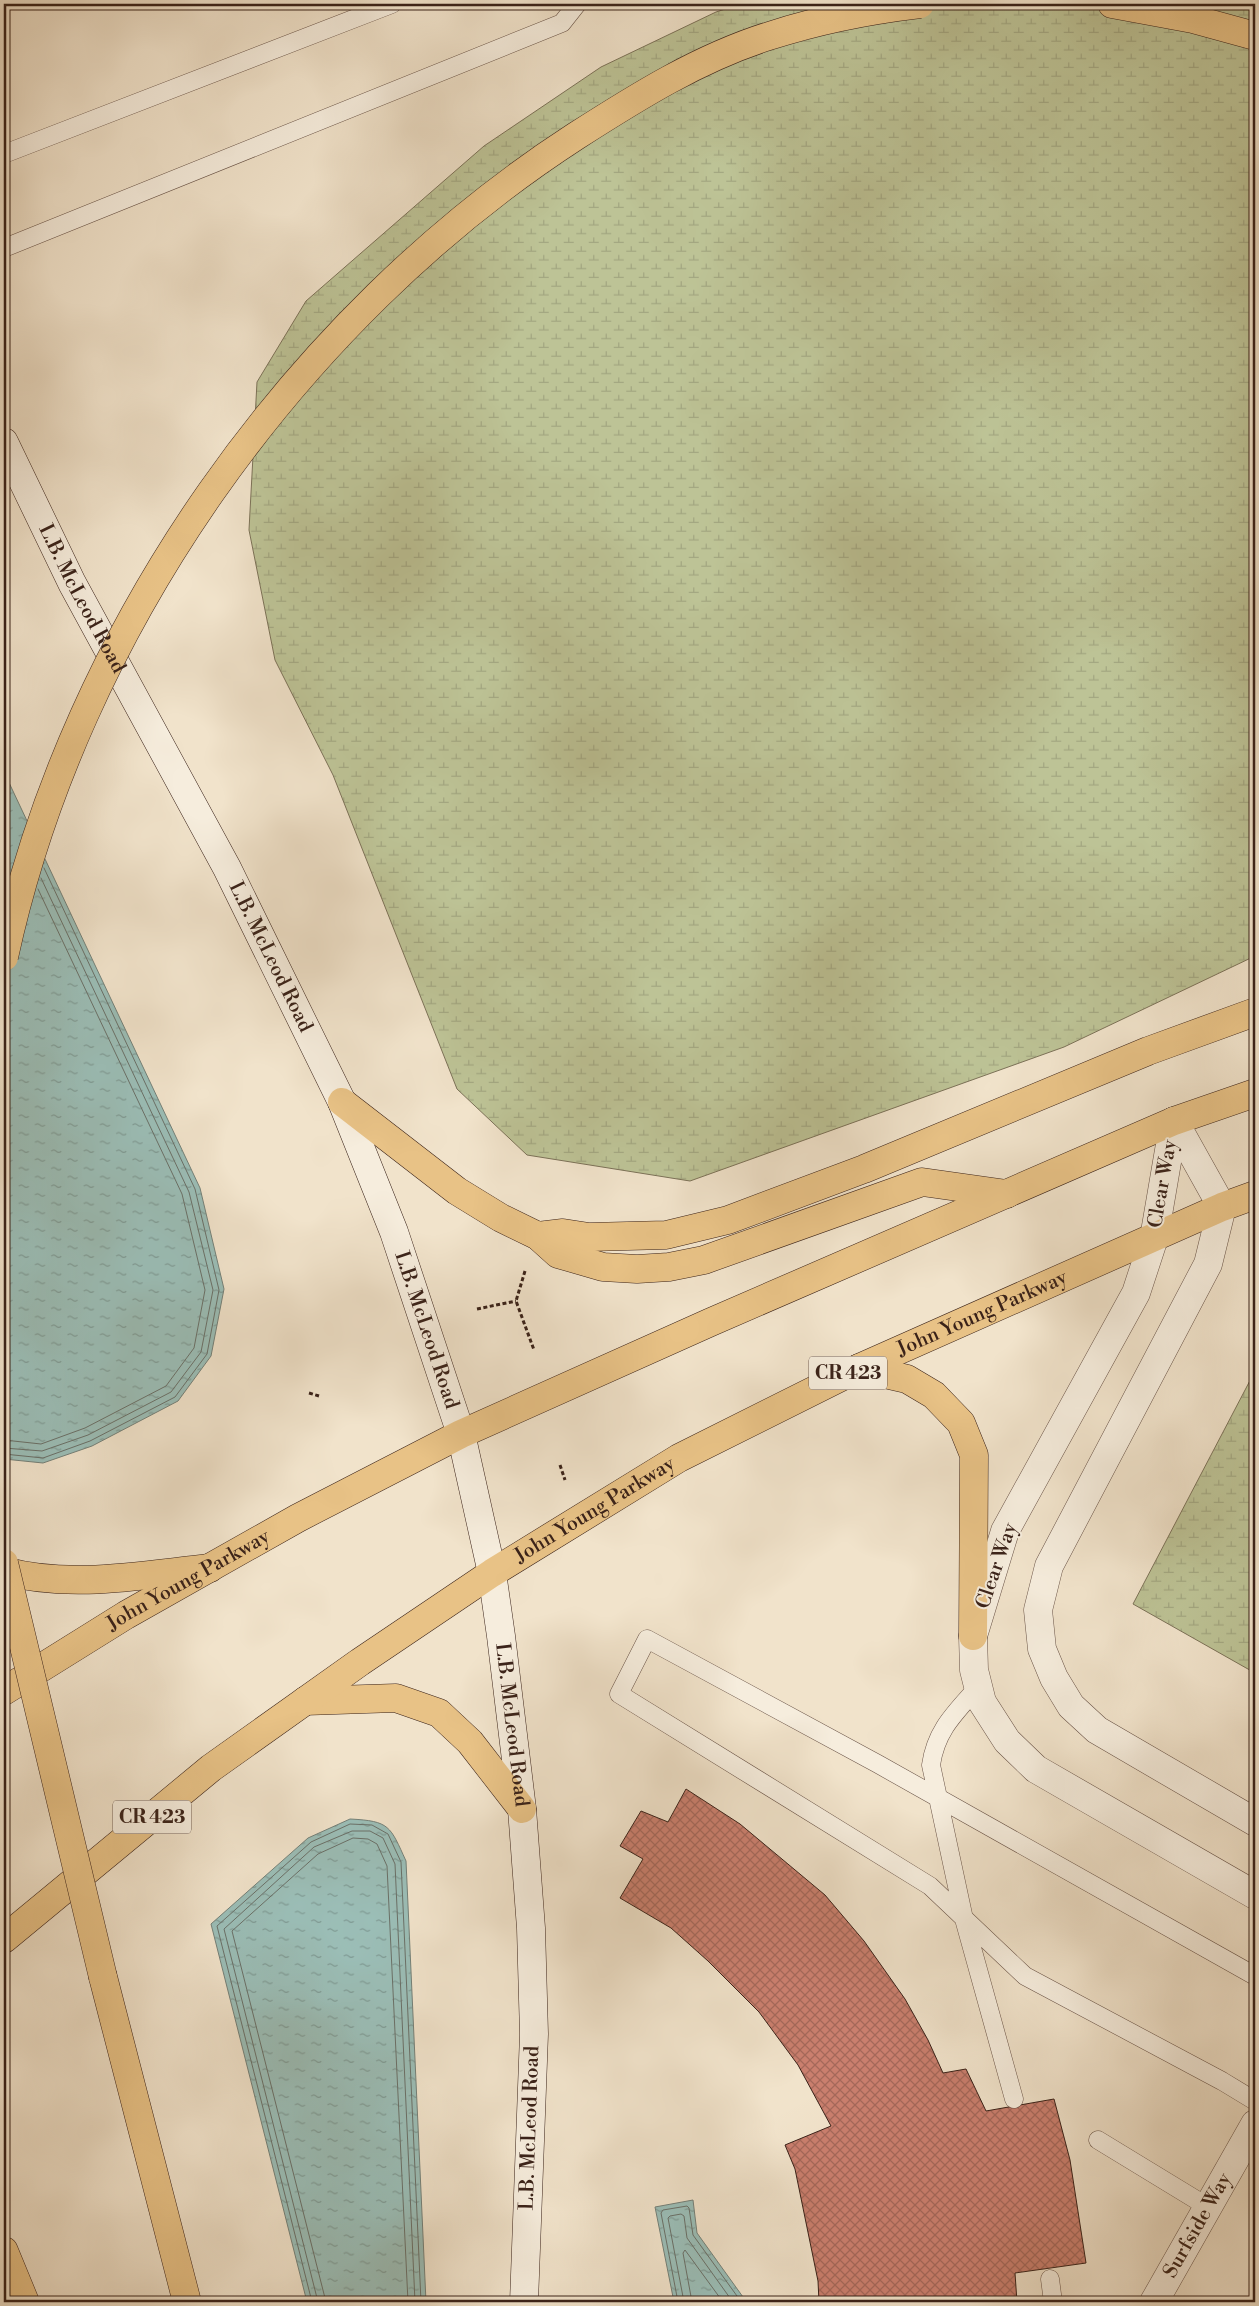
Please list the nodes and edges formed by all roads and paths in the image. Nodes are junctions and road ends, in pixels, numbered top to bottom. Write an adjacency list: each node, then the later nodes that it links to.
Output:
1 (392, 4): 6 (lane)
2 (577, 4): 7 (lane)
3 (920, 4): 9 (main road, bridge)
4 (1112, 4): 5 (main road)
5 (1255, 36)
6 (4, 154)
7 (4, 248)
8 (4, 442): 12 (street, L.B. McLeod Road)
9 (4, 957)
10 (1255, 1012): 17 (main road)
11 (1255, 1092): 13 (main road, John Young Parkway)
12 (342, 1102): 17 (main road); 26 (street, L.B. McLeod Road)
13 (1174, 1121): 14 (main road, John Young Parkway); 16 (street, Clear Way); 18 (street, Clear Way)
14 (1007, 1194): 17 (main road); 26 (main road, John Young Parkway)
15 (1255, 1195): 16 (main road, John Young Parkway / CR 423)
16 (1222, 1207): 18 (main road, John Young Parkway / CR 423); 39 (street)
17 (538, 1236)
18 (1154, 1238): 23 (main road, John Young Parkway / CR 423); 33 (street, Clear Way)
19 (527, 1266): 20 (path)
20 (516, 1301): 21 (path); 22 (path)
21 (477, 1309)
22 (534, 1350)
23 (859, 1368): 32 (main road, John Young Parkway / CR 423); 33 (main road)
24 (309, 1393): 25 (path)
25 (319, 1396)
26 (461, 1434): 30 (main road, John Young Parkway); 32 (street, L.B. McLeod Road)
27 (560, 1465): 28 (path)
28 (565, 1480)
29 (4, 1563): 52 (main road, bridge)
30 (210, 1568): 31 (main road); 35 (main road, John Young Parkway)
31 (4, 1572)
32 (492, 1573): 36 (main road, John Young Parkway / CR 423); 38 (street, L.B. McLeod Road)
33 (973, 1636): 34 (street, Clear Way)
34 (978, 1688): 37 (lane); 40 (street, Clear Way)
35 (4, 1690)
36 (305, 1701): 38 (main road); 42 (main road, John Young Parkway / CR 423)
37 (938, 1797): 41 (lane); 41 (lane); 43 (lane)
38 (522, 1808): 53 (street, L.B. McLeod Road)
39 (1255, 1822)
40 (1255, 1895)
41 (964, 1919): 44 (lane); 45 (lane)
42 (4, 1939)
43 (1255, 1976)
44 (1014, 2099)
45 (1255, 2101)
46 (1255, 2124): 48 (street, Surfside Way)
47 (1098, 2140): 48 (lane)
48 (1208, 2207): 55 (street, Surfside Way)
49 (4, 2251): 51 (main road)
50 (1050, 2279): 54 (lane)
51 (25, 2302)
52 (186, 2302)
53 (524, 2302)
54 (1052, 2302)
55 (1154, 2302)

